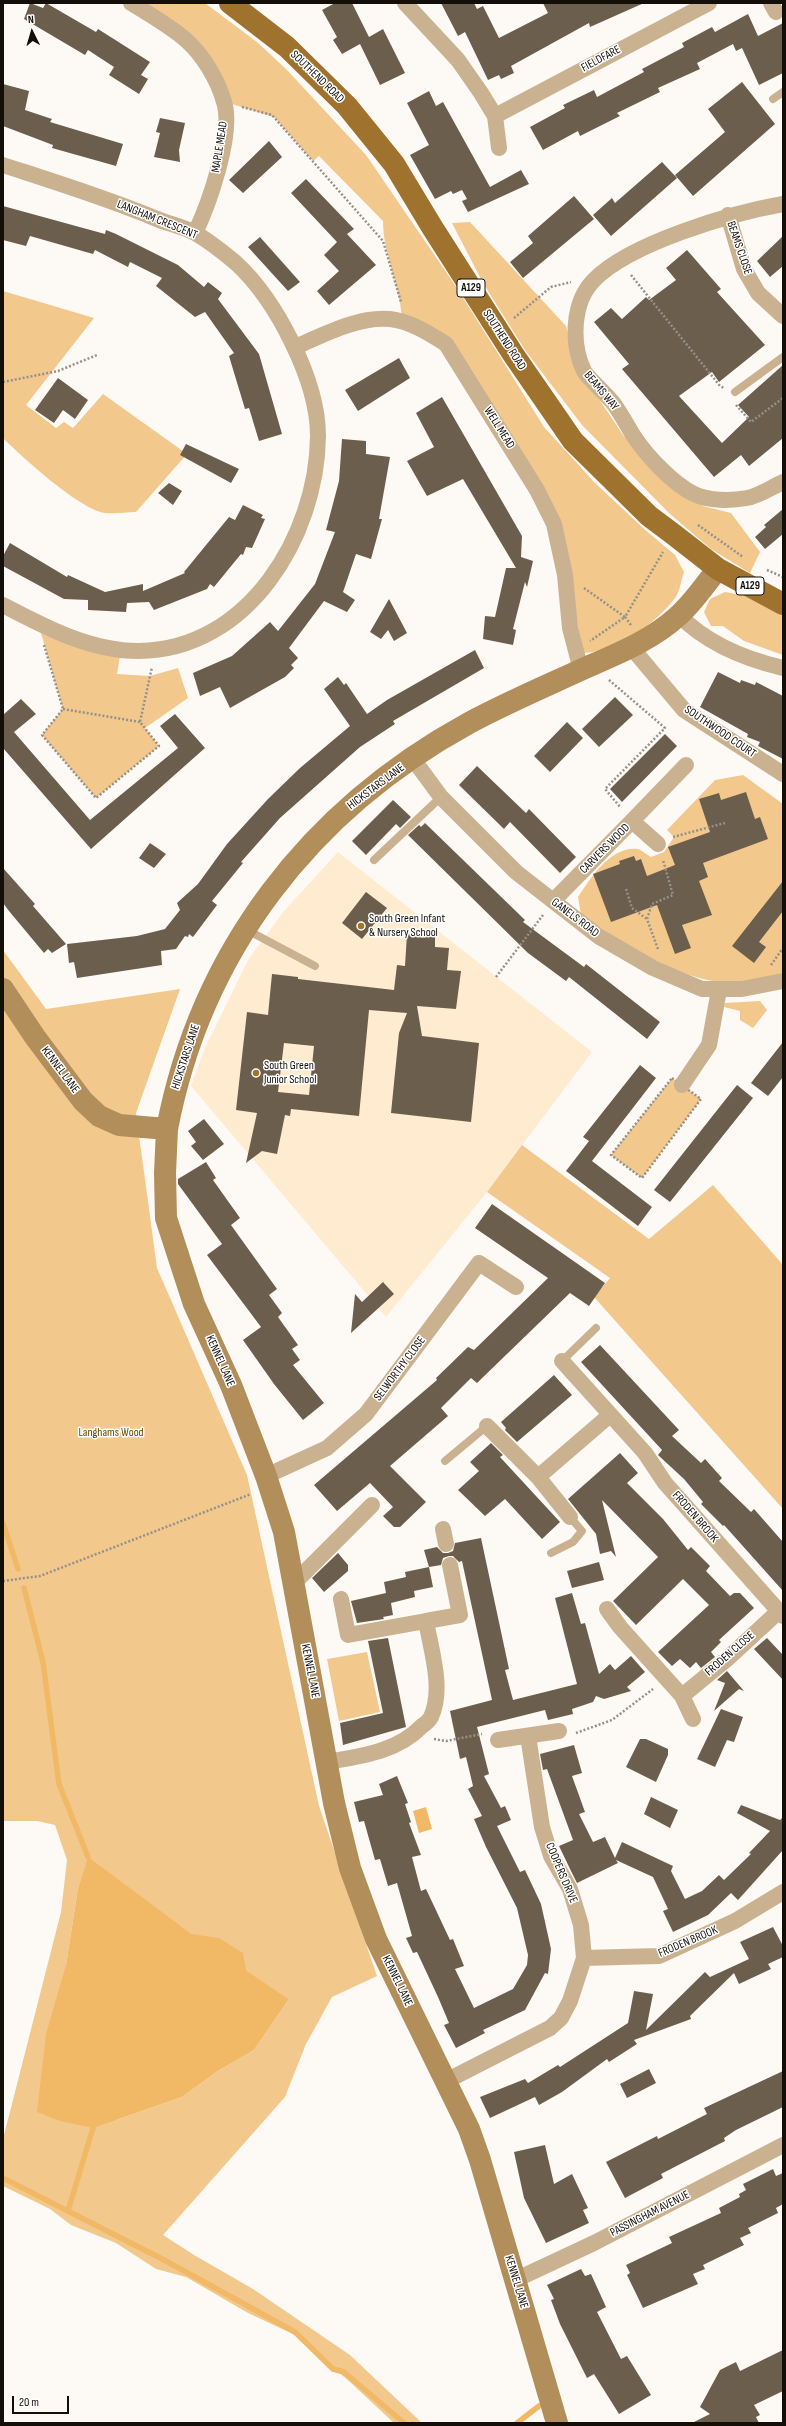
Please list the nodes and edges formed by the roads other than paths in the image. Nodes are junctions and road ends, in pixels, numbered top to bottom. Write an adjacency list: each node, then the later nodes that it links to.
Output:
1 (131, 3): 12 (street, MAPLE MEAD)
2 (230, 3): 18 (main road, SOUTHEND ROAD / A129)
3 (405, 3): 7 (street)
4 (708, 3): 7 (street, FIELDFARE)
5 (783, 92): 6 (lane)
6 (774, 100)
7 (495, 116): 8 (street)
8 (499, 148)
9 (3, 165): 12 (street, LANGHAM CRESCENT)
10 (783, 204): 11 (street, BEAMS WAY)
11 (728, 215): 13 (street, BEAMS CLOSE); 17 (street, BEAMS WAY)
12 (195, 233): 14 (street, LANGHAM CRESCENT)
13 (783, 316)
14 (295, 347): 20 (street, LANGHAM CRESCENT); 23 (street, WELL MEAD)
15 (783, 356): 16 (lane)
16 (735, 392)
17 (783, 482)
18 (718, 569): 19 (main road, SOUTHEND ROAD / A129); 21 (street, HICKSTARS LANE)
19 (783, 604)
20 (3, 605)
21 (679, 615): 22 (street, HICKSTARS LANE); 24 (street)
22 (637, 643): 23 (street, HICKSTARS LANE); 27 (street, SOUTHWOOD COURT)
23 (583, 662): 25 (street, HICKSTARS LANE)
24 (783, 668)
25 (413, 759): 28 (street, GANELS ROAD); 33 (street, HICKSTARS LANE)
26 (686, 765): 29 (street)
27 (783, 774)
28 (441, 797): 31 (lane); 32 (street, GANELS ROAD)
29 (632, 821): 30 (street, CARVERS WOOD); 32 (street, CARVERS WOOD)
30 (658, 844)
31 (374, 860)
32 (553, 902): 37 (street, GANELS ROAD)
33 (245, 928): 34 (lane); 39 (street, HICKSTARS LANE)
34 (316, 966)
35 (783, 981): 37 (street, GANELS ROAD)
36 (3, 989): 39 (street, KENNEL LANE)
37 (719, 990): 38 (street)
38 (682, 1085)
39 (167, 1129): 47 (street, KENNEL LANE)
40 (516, 1287): 47 (street, SELWORTHY CLOSE)
41 (596, 1328): 42 (lane)
42 (562, 1361): 43 (street, FRODEN BROOK)
43 (610, 1415): 46 (street); 55 (street, FRODEN BROOK)
44 (487, 1426): 45 (lane); 46 (street)
45 (445, 1461)
46 (538, 1477): 49 (street)
47 (268, 1481): 52 (street, KENNEL LANE)
48 (372, 1505): 52 (street)
49 (570, 1517): 50 (lane)
50 (551, 1553)
51 (450, 1565): 56 (street)
52 (294, 1583): 62 (street, KENNEL LANE)
53 (342, 1599): 56 (street)
54 (607, 1609): 57 (street)
55 (780, 1614): 57 (street, FRODEN CLOSE)
56 (426, 1621): 62 (street)
57 (682, 1696): 58 (street)
58 (693, 1719)
59 (559, 1731): 60 (street)
60 (528, 1736): 61 (street); 64 (street, COOPERS DRIVE)
61 (498, 1740)
62 (327, 1762): 65 (street, KENNEL LANE)
63 (783, 1892): 64 (street, FRODEN BROOK)
64 (584, 1958): 65 (street, COOPERS DRIVE)
65 (446, 2082): 67 (street, KENNEL LANE)
66 (783, 2145): 67 (street, PASSINGHAM AVENUE)
67 (515, 2280): 68 (street, KENNEL LANE)
68 (557, 2423)

